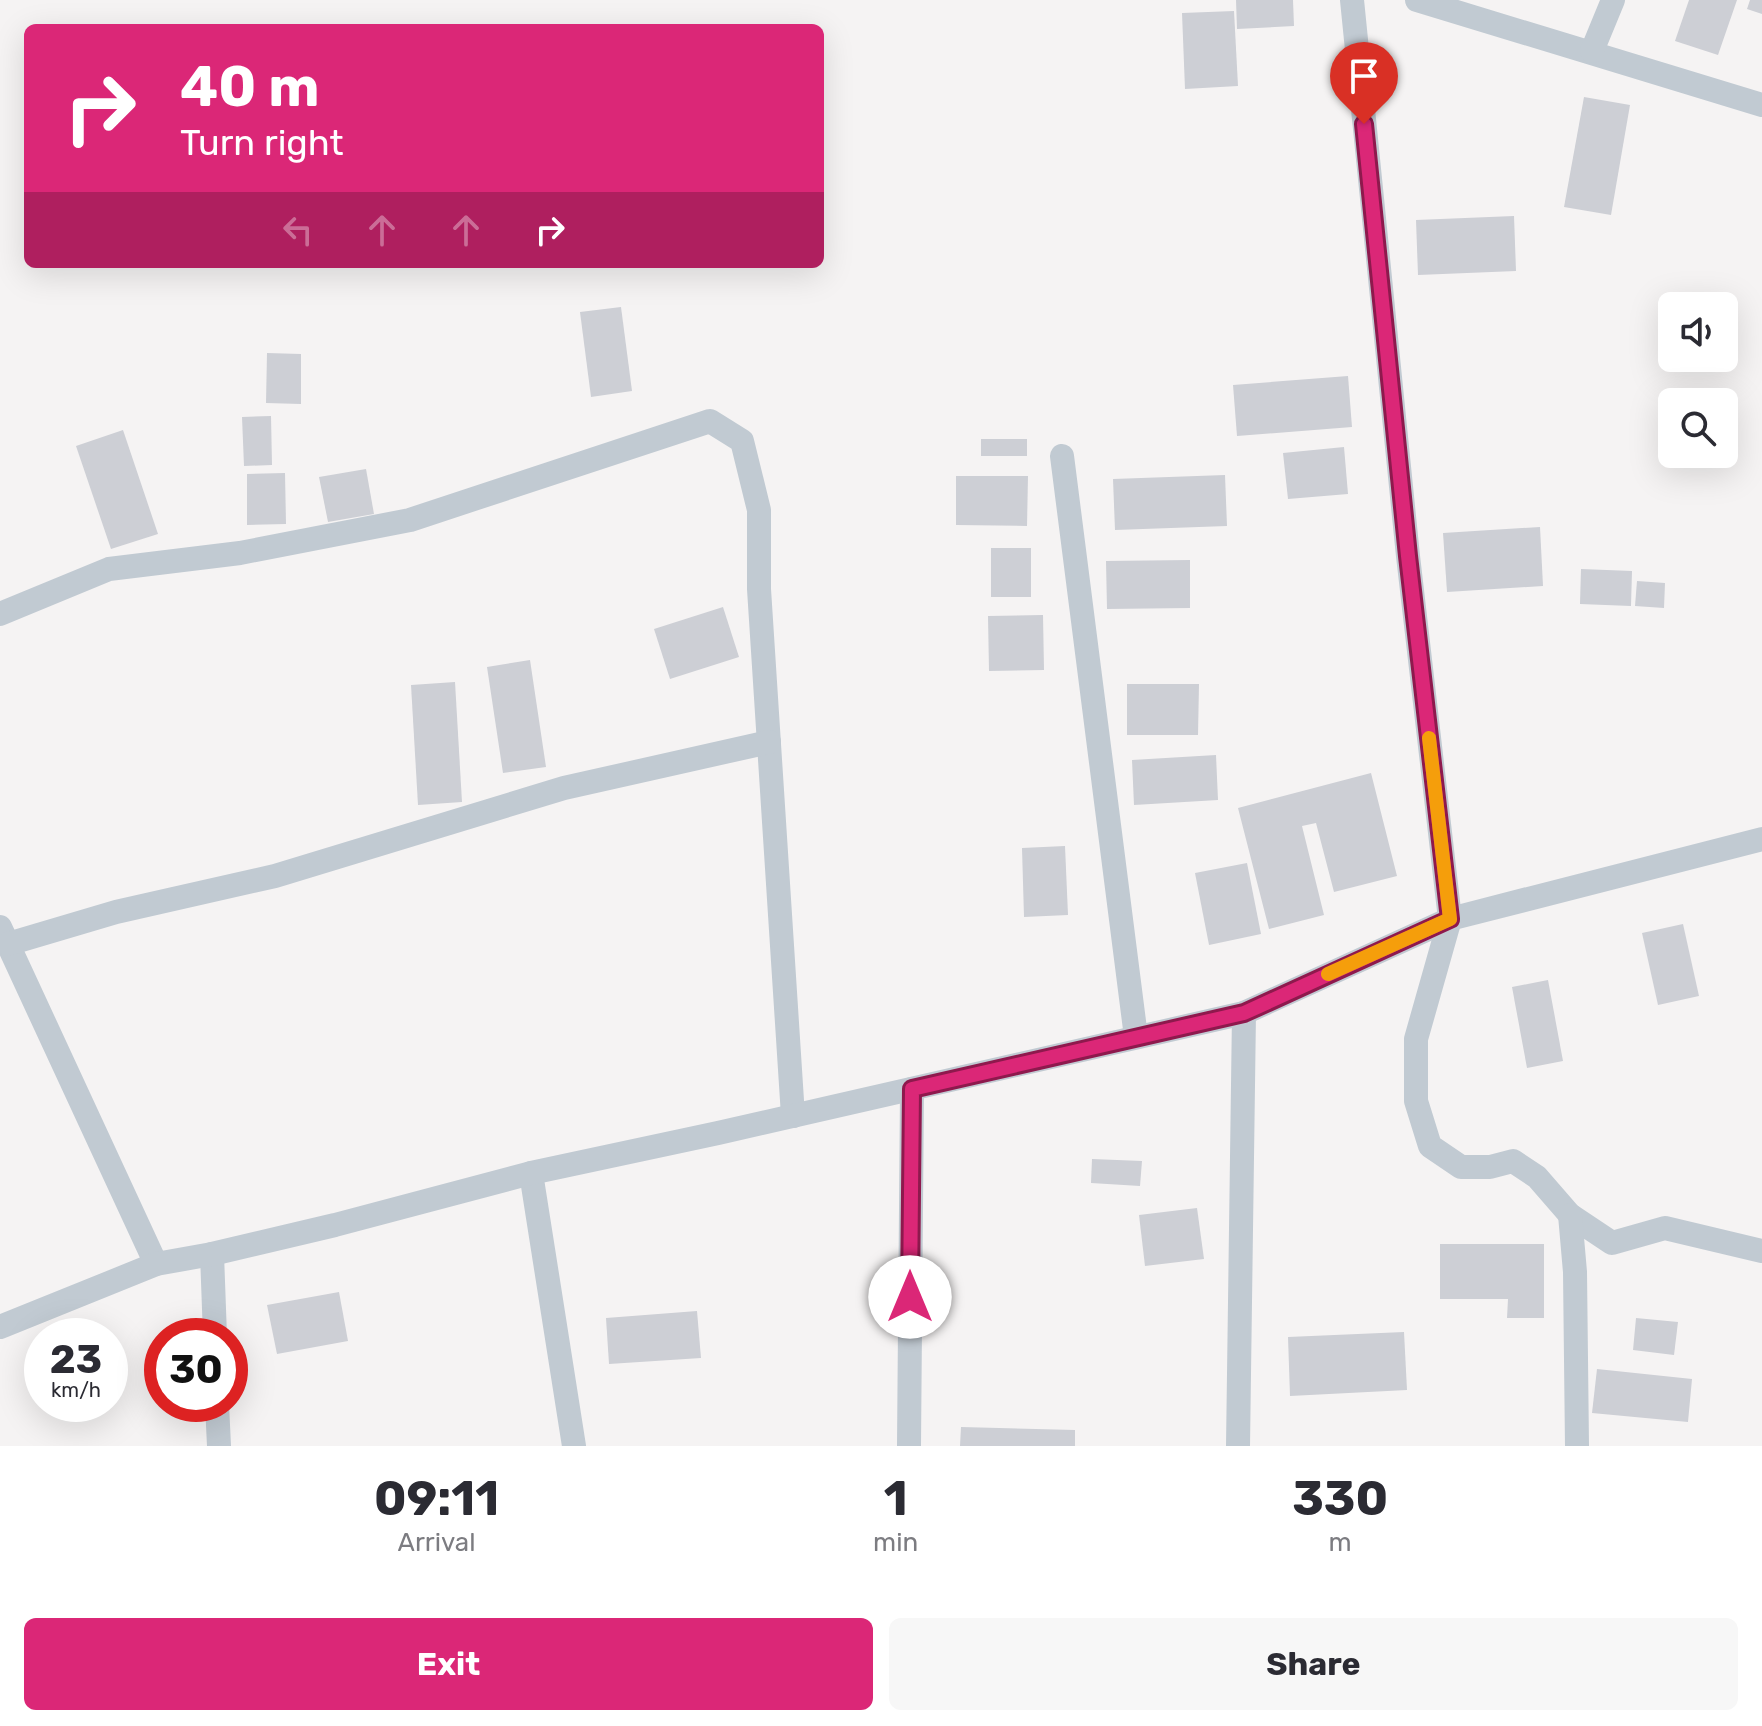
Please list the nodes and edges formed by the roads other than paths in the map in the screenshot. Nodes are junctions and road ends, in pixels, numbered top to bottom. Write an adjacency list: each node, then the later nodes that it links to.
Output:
1 (1352, 0): 10 (street)
2 (1417, 0): 4 (street)
3 (1613, 0): 4 (street)
4 (1592, 51): 5 (street)
5 (1762, 105)
6 (1062, 456): 13 (street)
7 (0, 614): 8 (street)
8 (769, 742): 11 (street); 15 (street)
9 (1762, 839): 10 (street)
10 (1450, 919): 12 (street); 17 (street)
11 (4, 936): 20 (street)
12 (1244, 1013): 13 (street); 27 (street)
13 (1136, 1037): 14 (street)
14 (912, 1089): 15 (street); 26 (street)
15 (793, 1116): 16 (street)
16 (531, 1173): 19 (street); 25 (street)
17 (1570, 1215): 18 (street); 28 (street)
18 (1762, 1251)
19 (212, 1254): 20 (street); 21 (street)
20 (156, 1264): 22 (street)
21 (214, 1318)
22 (0, 1327)
23 (218, 1422): 24 (street)
24 (219, 1446)
25 (574, 1446)
26 (909, 1446)
27 (1238, 1446)
28 (1577, 1446)

